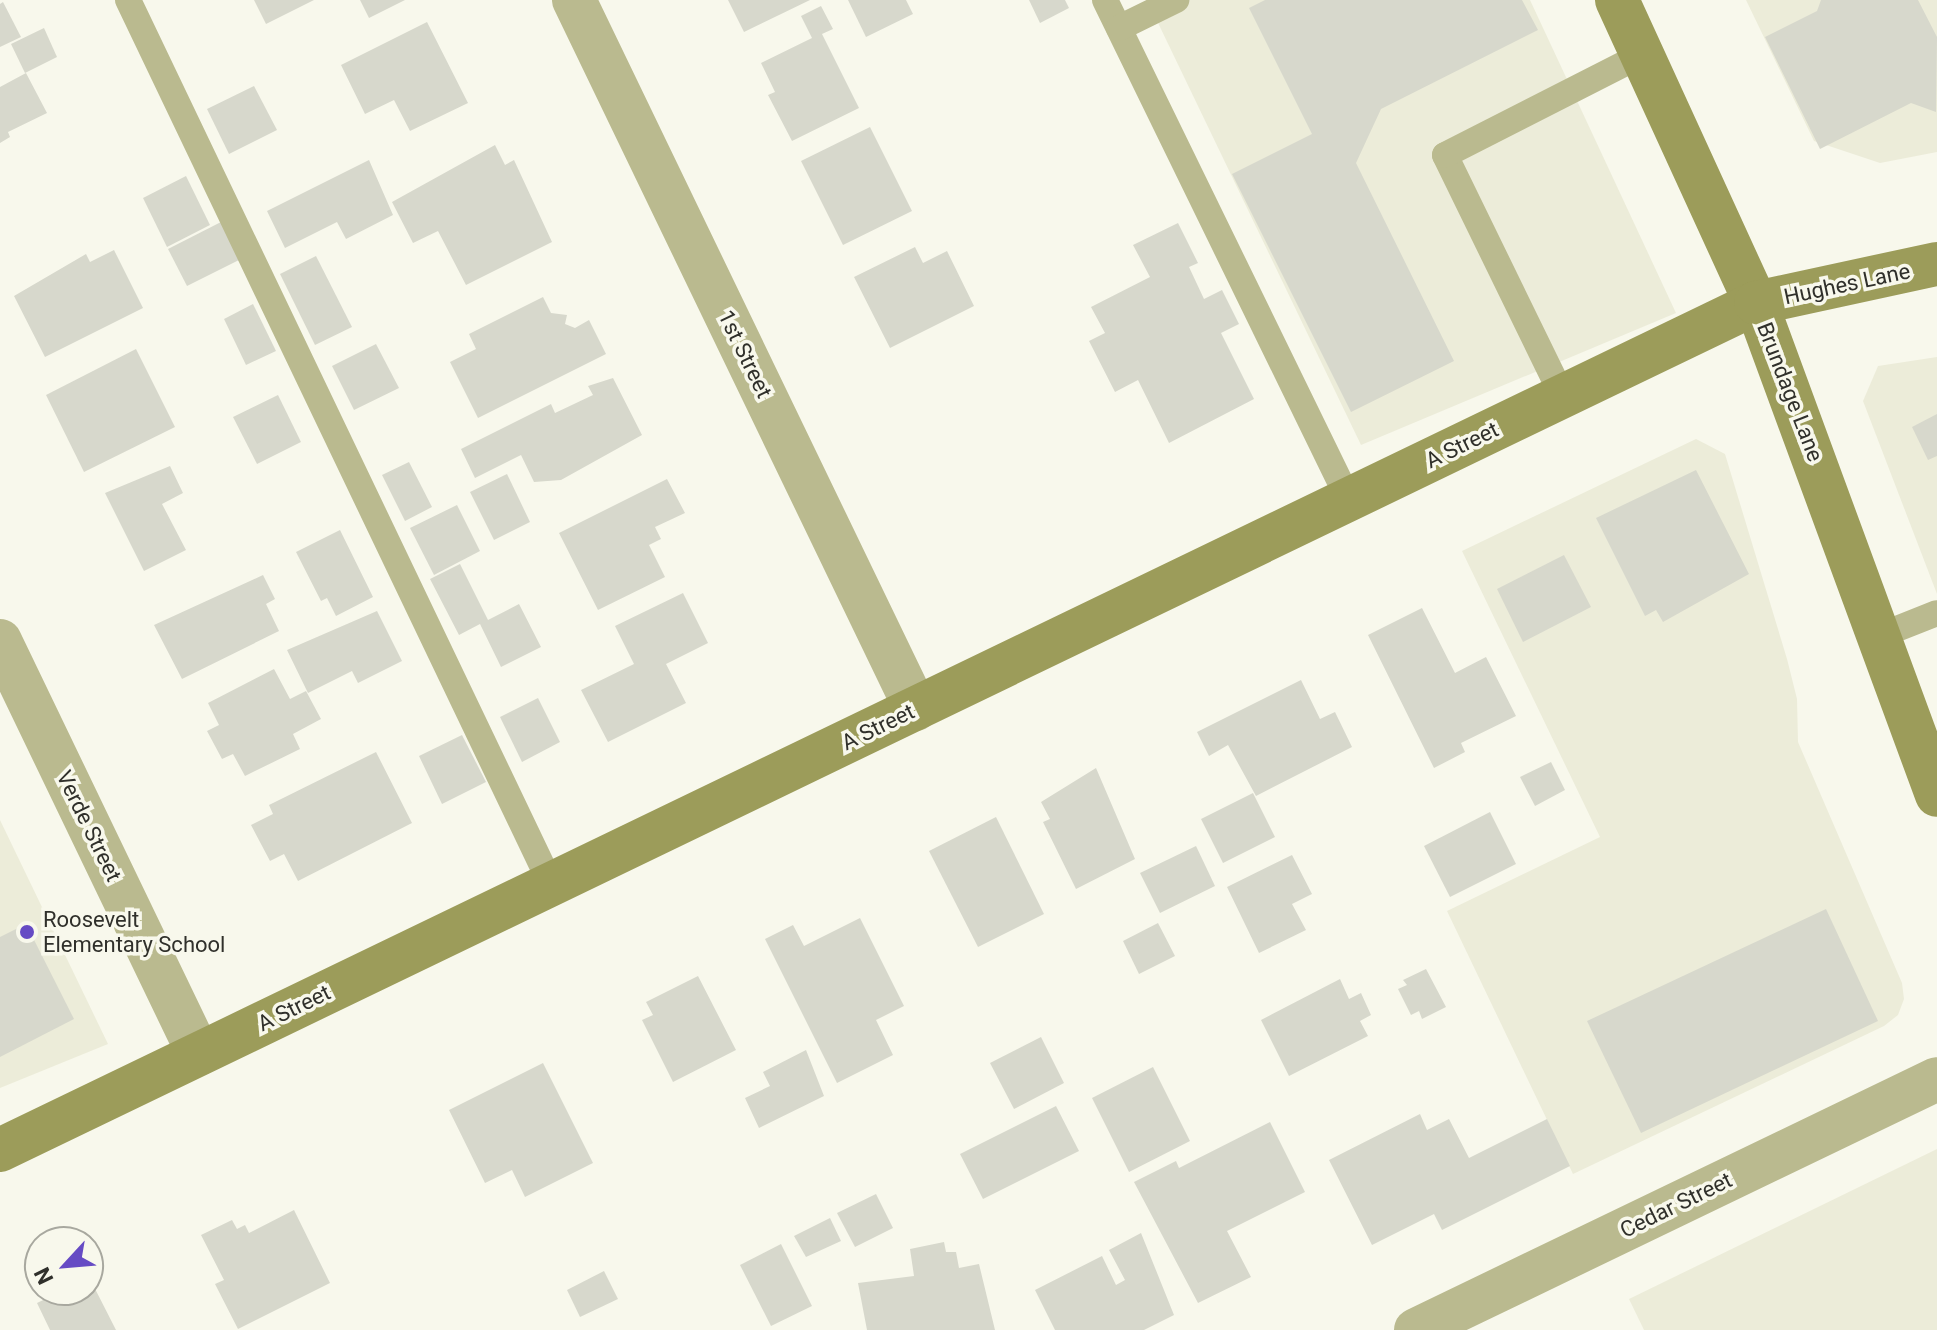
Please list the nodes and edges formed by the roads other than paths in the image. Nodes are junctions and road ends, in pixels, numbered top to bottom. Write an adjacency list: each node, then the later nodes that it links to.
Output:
1 (128, 0): 17 (lane)
2 (574, 0): 15 (street, 1st Street)
3 (1105, 0): 6 (lane)
4 (1176, 0): 6 (lane)
5 (1617, 0): 7 (street, Brundage Lane)
6 (1119, 28): 11 (lane)
7 (1643, 54): 9 (street, Brundage Lane); 10 (lane)
8 (1937, 264): 9 (street, Hughes Lane)
9 (1756, 303): 10 (street, A Street); 13 (street, Brundage Lane)
10 (1563, 397): 11 (street, A Street)
11 (1349, 500): 15 (street, A Street)
12 (1937, 613): 13 (lane)
13 (1879, 636): 16 (street, Brundage Lane)
14 (0, 641): 18 (street, Verde Street)
15 (916, 709): 17 (street, A Street)
16 (1937, 795)
17 (551, 884): 18 (street, A Street)
18 (199, 1054): 20 (street, A Street)
19 (1937, 1079): 21 (street, Cedar Street)
20 (0, 1150)
21 (1416, 1330)

